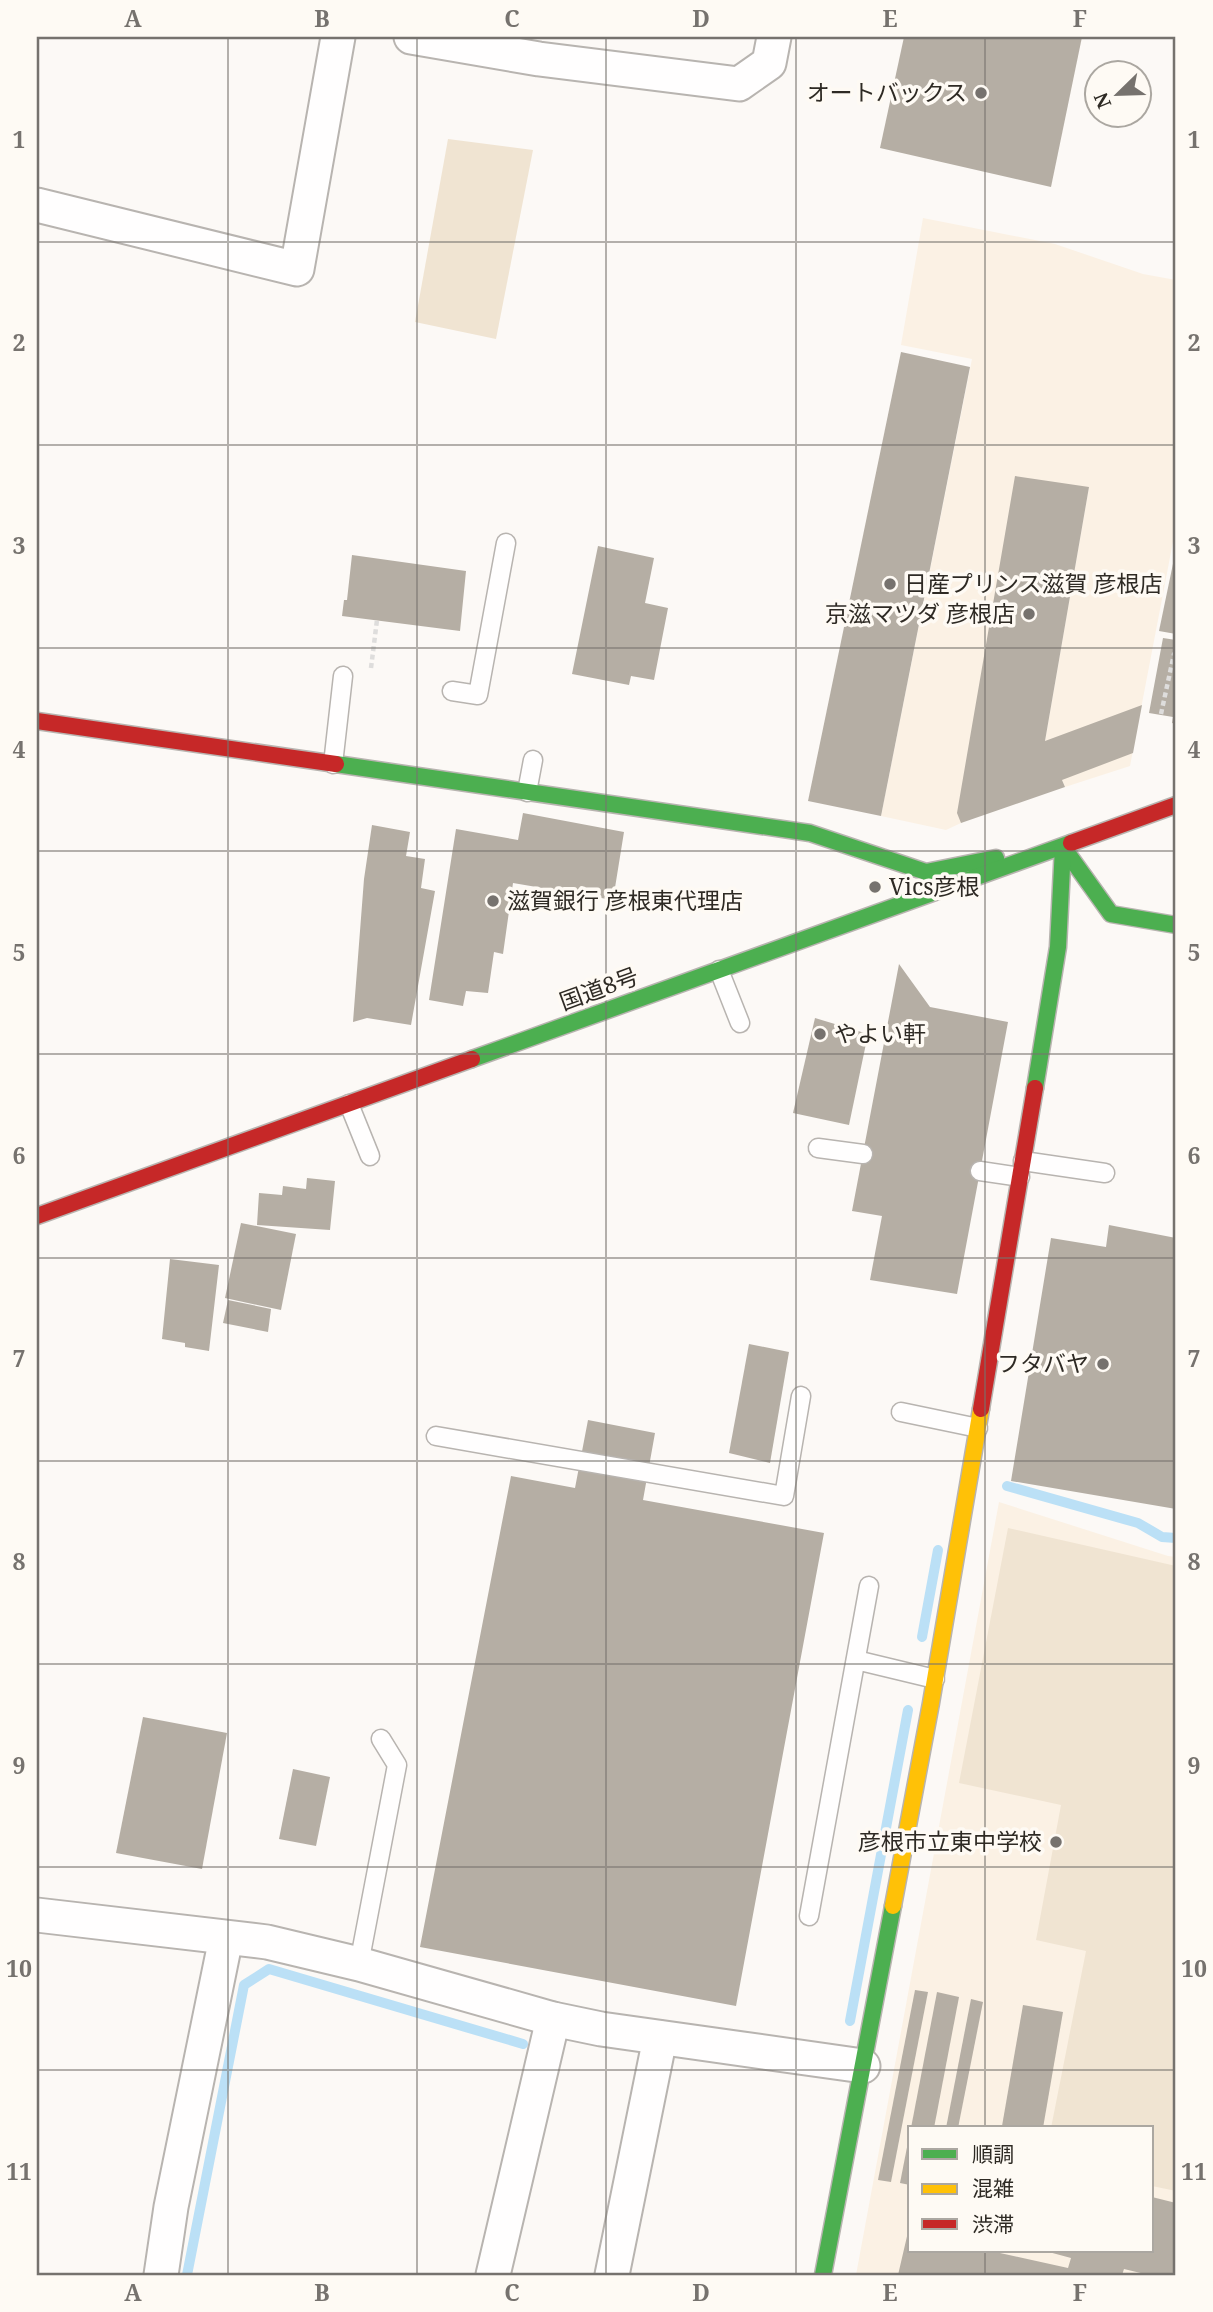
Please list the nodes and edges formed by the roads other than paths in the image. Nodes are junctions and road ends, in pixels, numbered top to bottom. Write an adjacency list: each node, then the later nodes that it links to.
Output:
1 (338, 37): 5 (street)
2 (411, 37): 4 (street)
3 (774, 37): 4 (street)
4 (541, 48)
5 (37, 205)
6 (506, 543): 8 (lane)
7 (343, 676): 11 (lane)
8 (452, 691)
9 (37, 721): 11 (main road)
10 (533, 760): 12 (lane)
11 (333, 764): 12 (main road)
12 (527, 792): 14 (main road)
13 (1176, 805): 14 (main road, 国道8号)
14 (1063, 847): 15 (main road); 16 (main road, 国道8号); 22 (main road)
15 (1176, 925)
16 (719, 970): 17 (lane); 18 (main road, 国道8号)
17 (740, 1023)
18 (349, 1104): 21 (lane); 25 (main road, 国道8号)
19 (818, 1148): 20 (lane)
20 (863, 1154)
21 (370, 1156)
22 (1021, 1169): 23 (lane); 24 (lane); 28 (main road)
23 (980, 1171)
24 (1105, 1173)
25 (37, 1216)
26 (801, 1396): 29 (lane)
27 (901, 1412): 28 (lane)
28 (978, 1428): 32 (main road)
29 (436, 1436)
30 (869, 1586): 31 (lane)
31 (856, 1661): 32 (lane); 35 (lane)
32 (936, 1679): 40 (main road)
33 (382, 1740): 37 (lane)
34 (37, 1915): 36 (street)
35 (809, 1916)
36 (217, 1932): 37 (street); 41 (street)
37 (359, 1964): 38 (street)
38 (553, 2019): 39 (street); 42 (street)
39 (660, 2038): 40 (street); 43 (street)
40 (863, 2066): 44 (main road)
41 (161, 2275)
42 (493, 2275)
43 (612, 2275)
44 (823, 2275)

